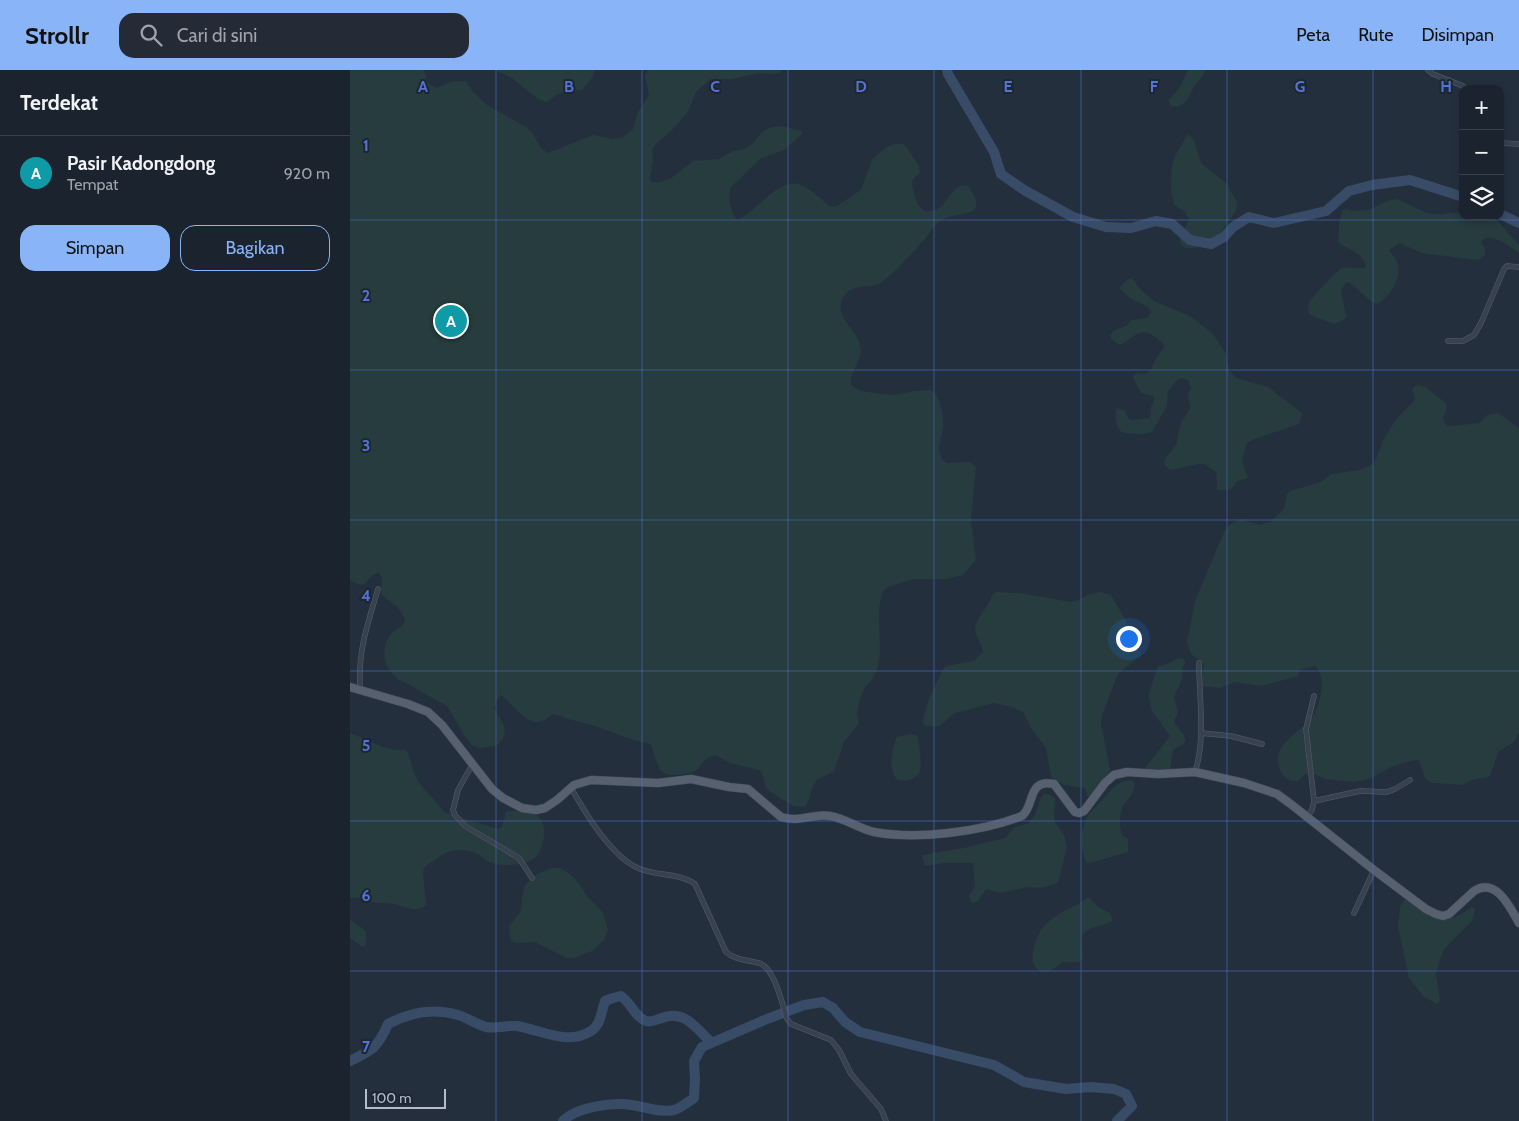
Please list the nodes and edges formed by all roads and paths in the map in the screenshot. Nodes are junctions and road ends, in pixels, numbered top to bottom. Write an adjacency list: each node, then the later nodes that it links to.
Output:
1 (1428, 70): 2 (street)
2 (1460, 85)
3 (1504, 143): 4 (street)
4 (1519, 144)
5 (1519, 268): 6 (street)
6 (1448, 341)
7 (378, 589): 10 (street)
8 (1199, 663): 12 (street)
9 (350, 687): 10 (main road)
10 (360, 690): 14 (main road)
11 (1314, 696): 18 (street)
12 (1201, 733): 13 (street); 15 (street)
13 (1262, 744)
14 (472, 765): 17 (main road); 21 (street)
15 (1195, 772): 17 (main road); 19 (main road)
16 (1410, 780): 18 (street)
17 (571, 788): 24 (street)
18 (1314, 801): 19 (street)
19 (1307, 816): 20 (main road)
20 (1374, 870): 22 (street); 23 (main road)
21 (532, 878)
22 (1354, 913)
23 (1519, 921)
24 (886, 1121)

